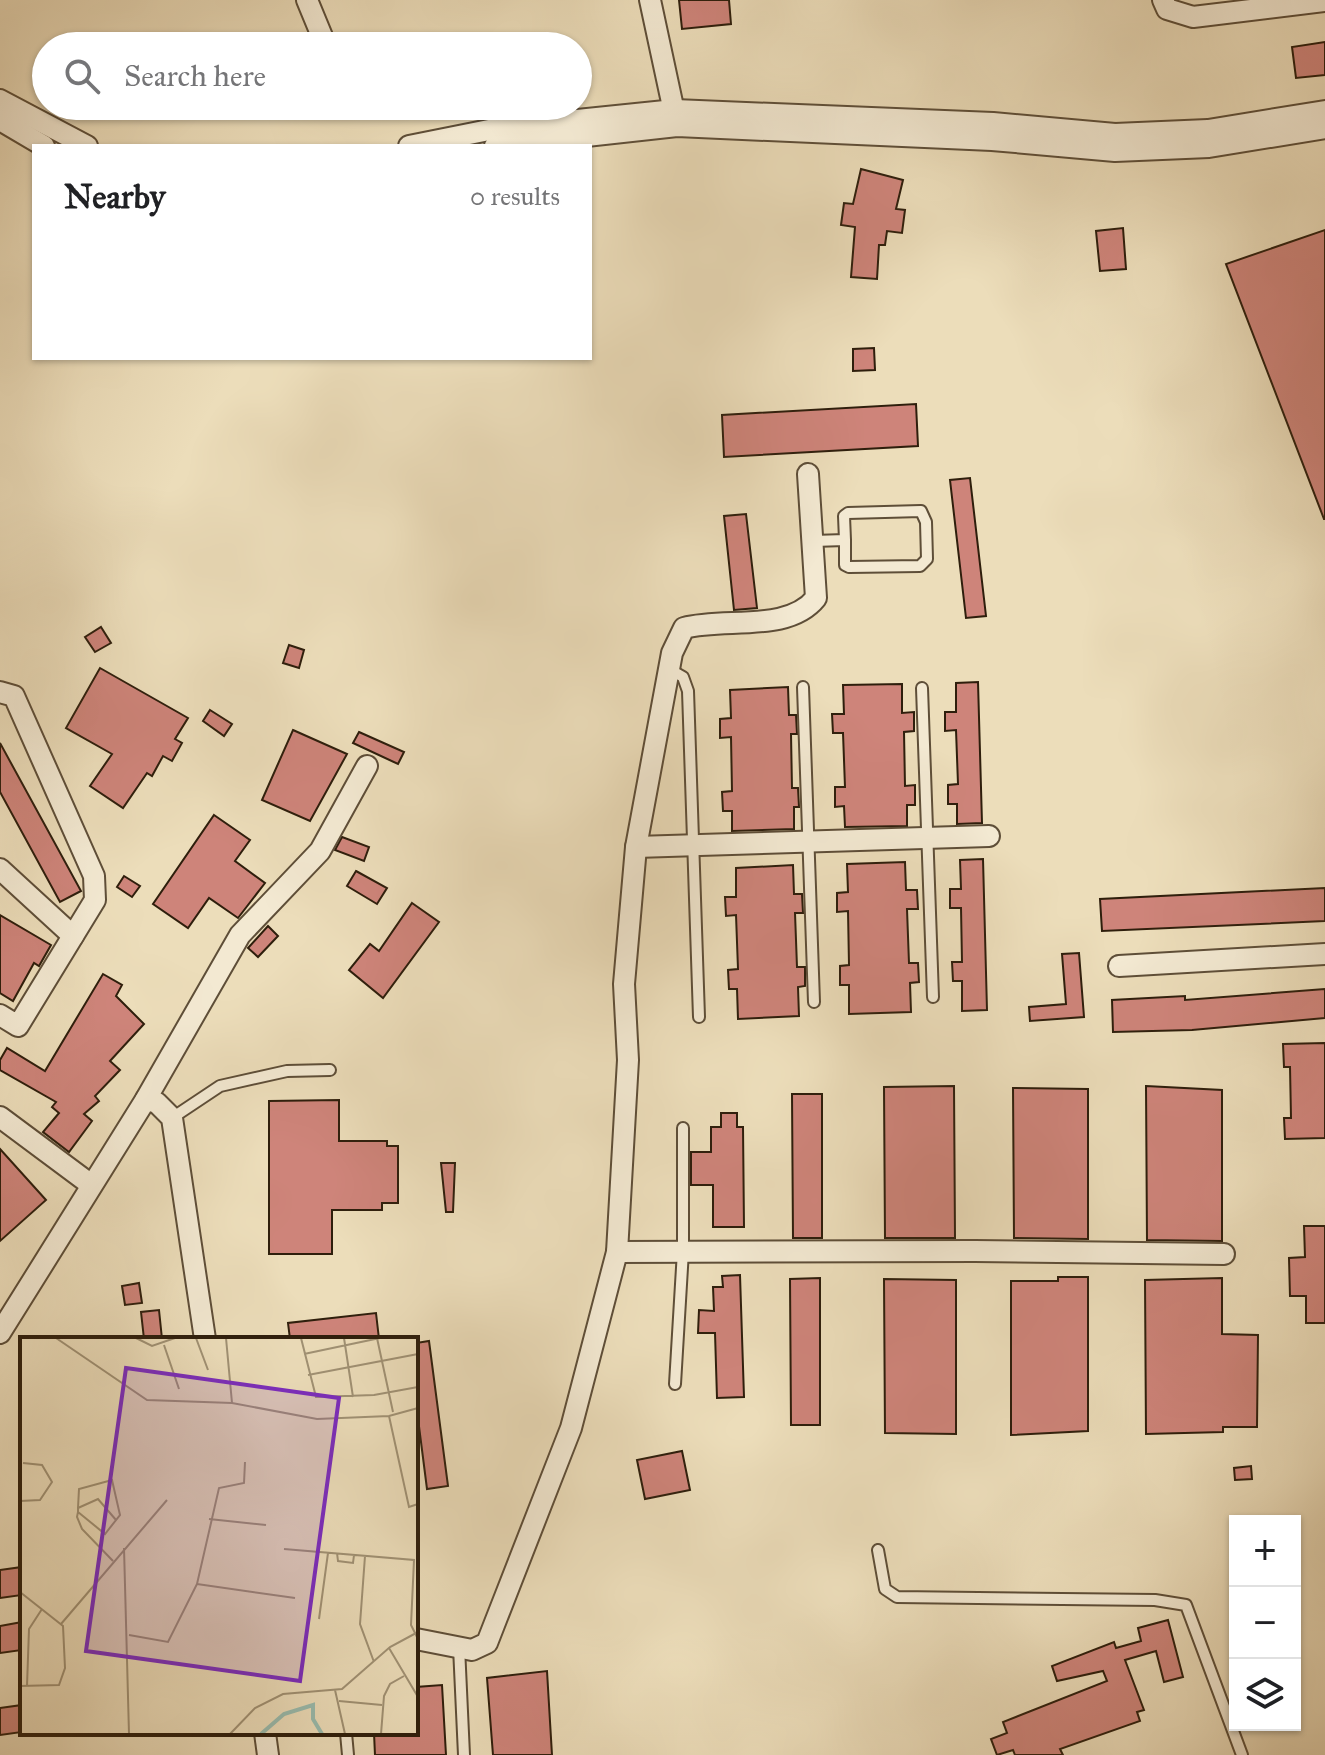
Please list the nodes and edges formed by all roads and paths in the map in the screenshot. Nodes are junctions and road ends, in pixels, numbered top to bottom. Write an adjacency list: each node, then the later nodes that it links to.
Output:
1 (307, 0): 5 (street)
2 (650, 0): 9 (street)
3 (1163, 0): 4 (street)
4 (1325, 1)
5 (320, 32)
6 (0, 100): 8 (street)
7 (1325, 111): 9 (street)
8 (32, 117)
9 (676, 118): 12 (street); 15 (street); 16 (street)
10 (0, 120): 13 (street)
11 (38, 120): 14 (street)
12 (1325, 128)
13 (41, 144)
14 (83, 144)
15 (419, 144)
16 (508, 144)
17 (808, 474): 19 (street)
18 (845, 540): 18 (lane); 19 (lane)
19 (813, 541): 20 (street)
20 (669, 669): 28 (lane); 29 (street)
21 (803, 687): 27 (lane)
22 (922, 688): 26 (lane)
23 (0, 692): 31 (street)
24 (367, 766): 39 (street)
25 (989, 836): 26 (street)
26 (925, 837): 27 (street); 34 (lane)
27 (806, 841): 28 (street); 35 (lane)
28 (693, 845): 29 (street); 37 (lane)
29 (636, 847): 45 (street)
30 (0, 869): 31 (street)
31 (73, 936): 36 (street)
32 (1325, 954): 33 (street)
33 (1119, 966)
34 (933, 997)
35 (814, 1002)
36 (0, 1015)
37 (699, 1017)
38 (330, 1070): 41 (lane)
39 (146, 1099): 41 (street); 43 (street)
40 (0, 1117): 43 (street)
41 (172, 1118): 48 (street)
42 (683, 1128): 44 (lane)
43 (90, 1184): 47 (street)
44 (683, 1251): 45 (street); 46 (street); 49 (lane)
45 (617, 1252): 52 (street)
46 (1224, 1254)
47 (0, 1333)
48 (205, 1337)
49 (675, 1384)
50 (878, 1550): 58 (lane)
51 (418, 1639): 52 (street)
52 (459, 1647): 57 (lane)
53 (265, 1735): 55 (street)
54 (346, 1735): 56 (lane)
55 (268, 1755)
56 (348, 1755)
57 (464, 1755)
58 (1242, 1755)

